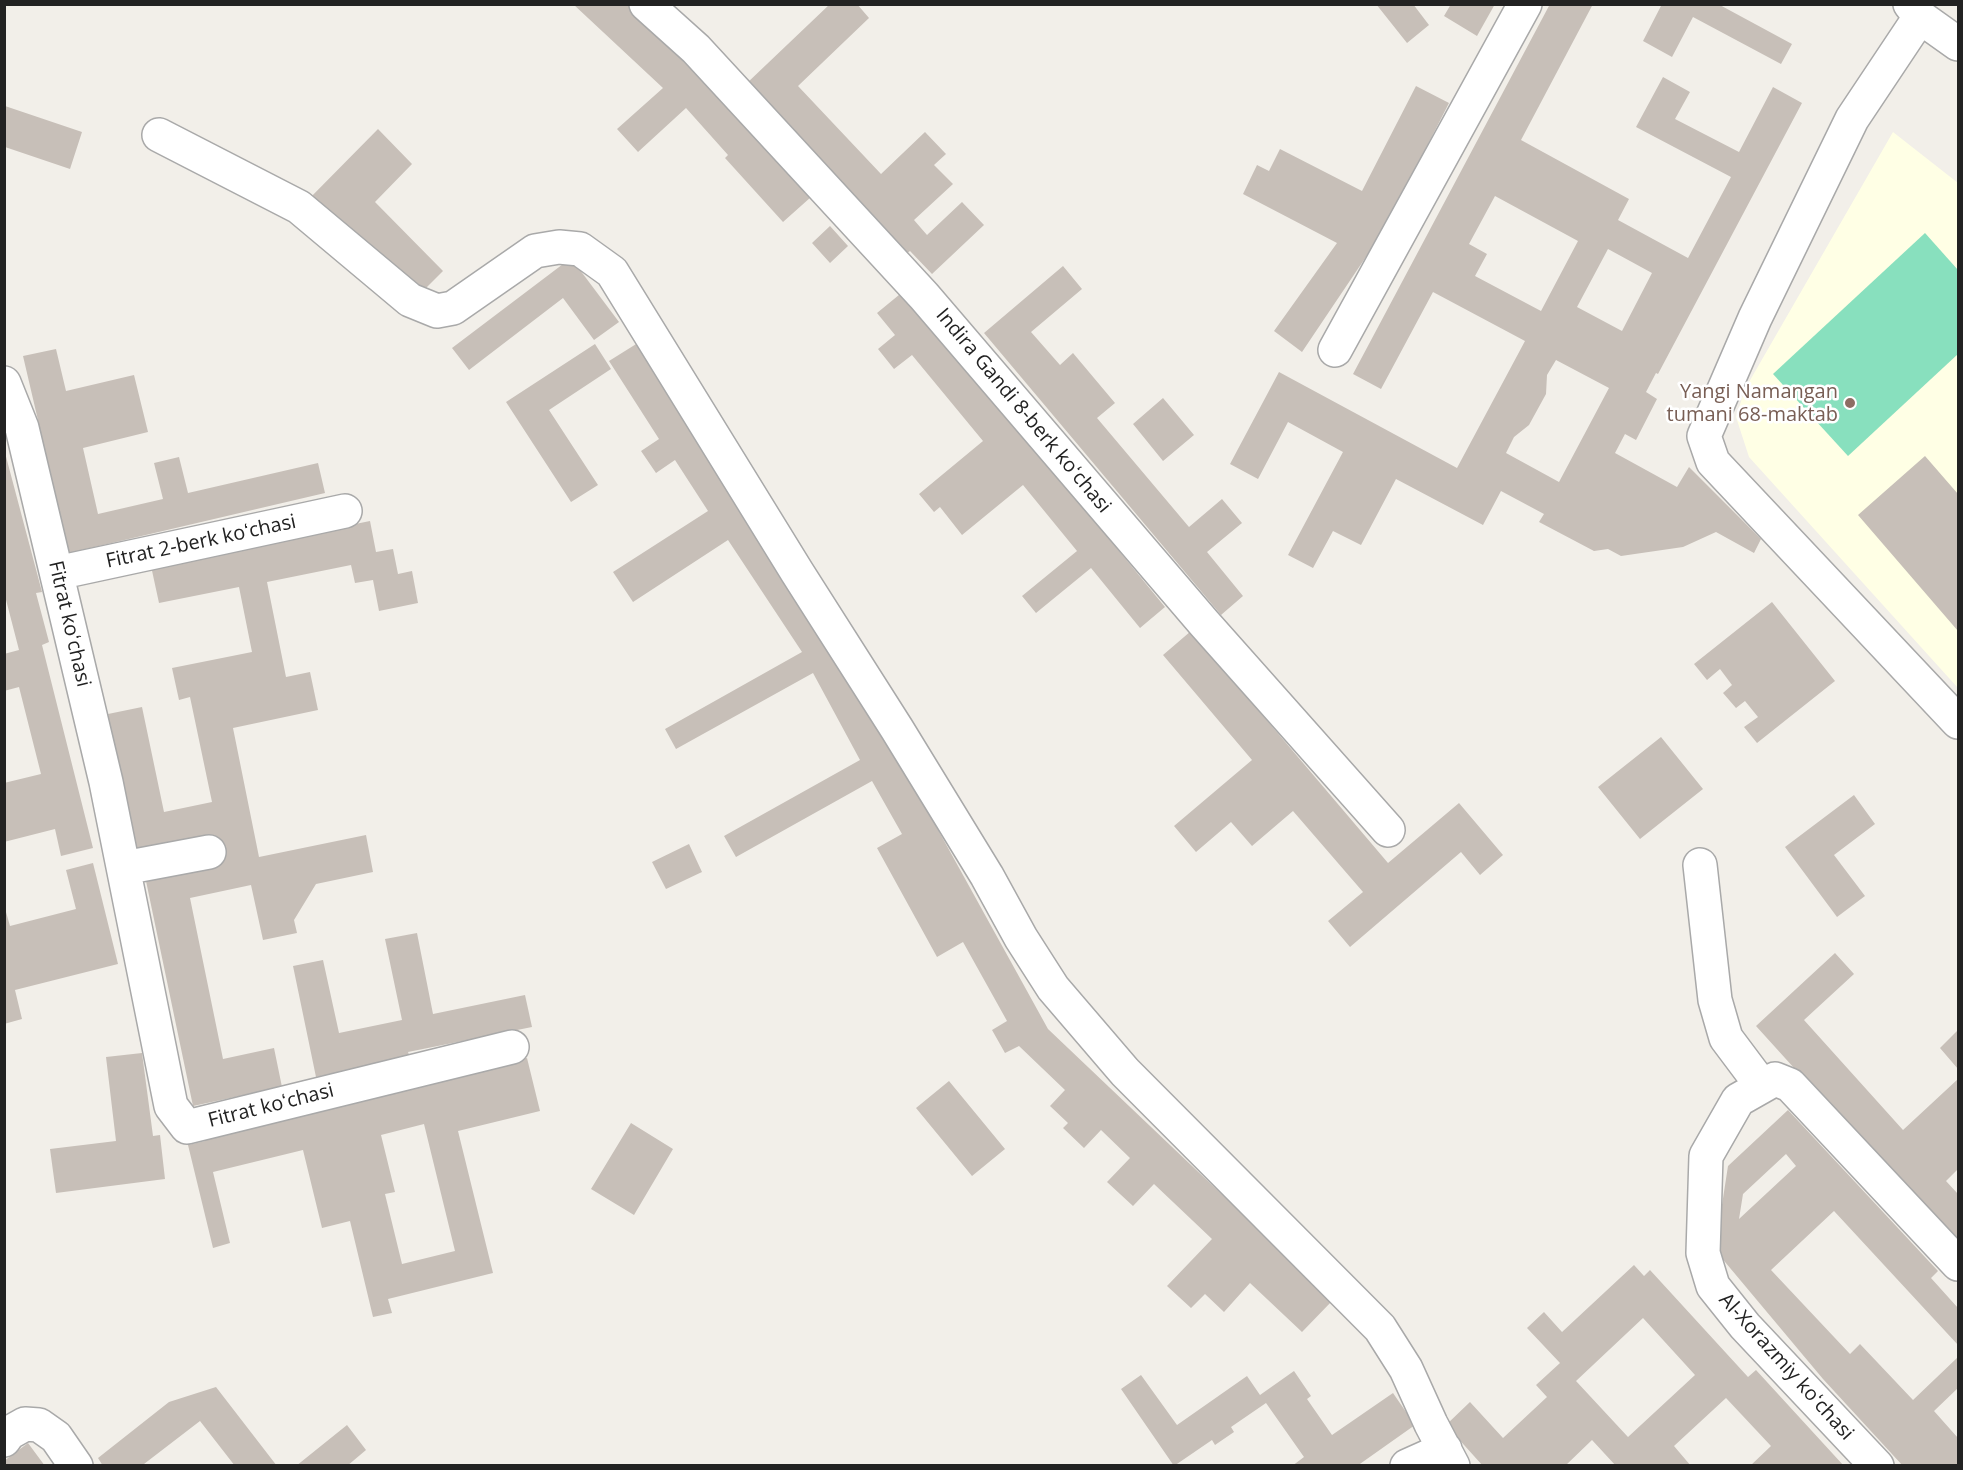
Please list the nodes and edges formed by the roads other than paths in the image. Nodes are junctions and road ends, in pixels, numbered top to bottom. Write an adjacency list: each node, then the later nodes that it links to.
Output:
1 (646, 4): 11 (street, Indira Gandi 8-berk koʻchasi)
2 (1525, 4): 6 (street)
3 (1915, 11): 4 (street); 10 (street)
4 (1959, 44)
5 (159, 135): 19 (street)
6 (1335, 350)
7 (4, 383): 9 (street, Fitrat koʻchasi)
8 (345, 511): 9 (street, Fitrat 2-berk koʻchasi)
9 (57, 573): 14 (street, Fitrat koʻchasi)
10 (1959, 722)
11 (1388, 830)
12 (209, 852): 14 (street)
13 (1700, 866): 16 (street)
14 (124, 868): 15 (street, Fitrat koʻchasi)
15 (512, 1047)
16 (1762, 1086): 17 (street); 22 (street, Al-Xorazmiy koʻchasi)
17 (1959, 1264)
18 (4, 1440): 20 (street)
19 (1449, 1457): 21 (street)
20 (75, 1466)
21 (1407, 1466)
22 (1877, 1466)

